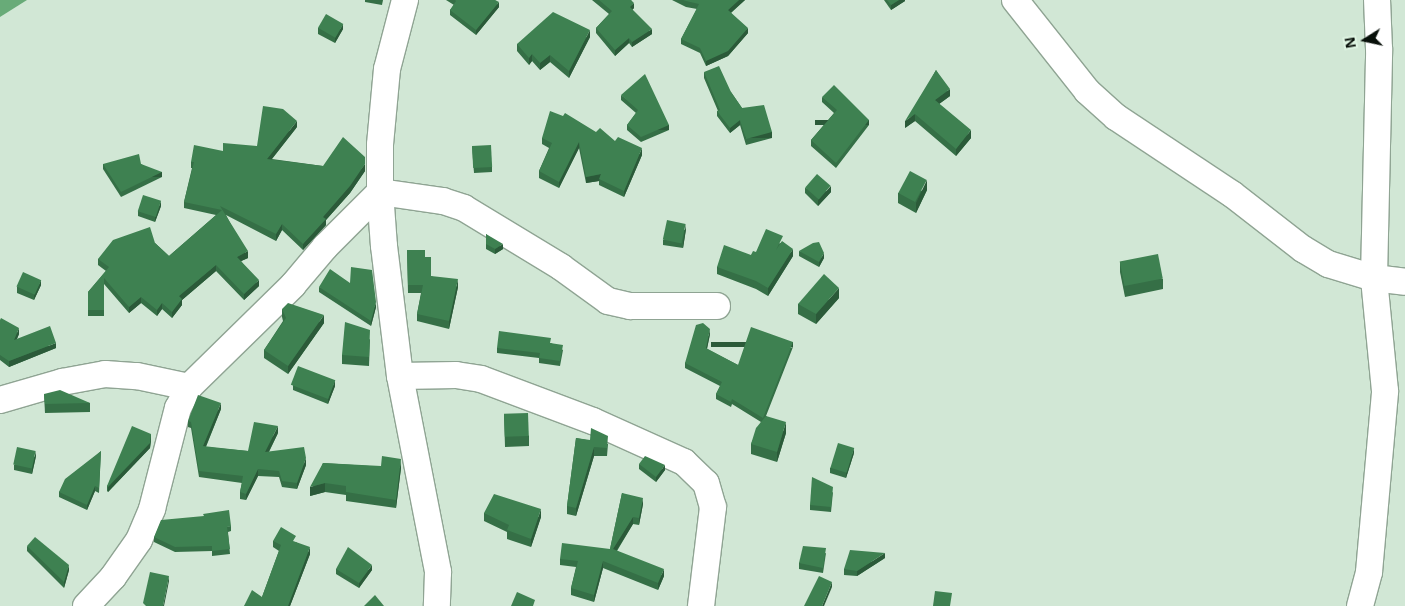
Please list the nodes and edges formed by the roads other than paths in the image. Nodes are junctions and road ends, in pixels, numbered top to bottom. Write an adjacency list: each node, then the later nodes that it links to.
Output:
1 (405, 0): 4 (street)
2 (1015, 0): 5 (street)
3 (1377, 0): 5 (street)
4 (380, 192): 7 (street); 8 (street); 9 (street)
5 (1374, 278): 6 (street); 14 (street)
6 (1405, 282)
7 (717, 306)
8 (400, 376): 12 (street); 13 (street)
9 (189, 387): 10 (street); 11 (street)
10 (0, 400)
11 (86, 606)
12 (437, 606)
13 (701, 606)
14 (1360, 606)

